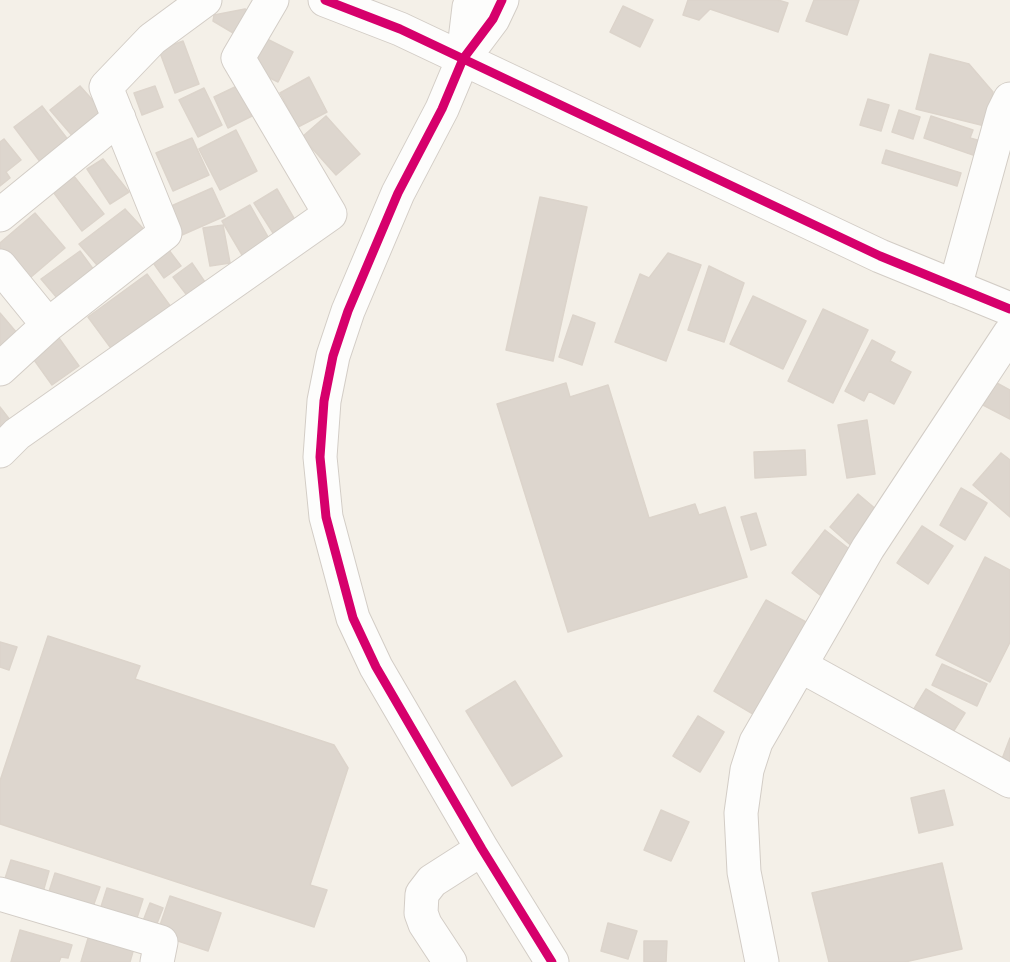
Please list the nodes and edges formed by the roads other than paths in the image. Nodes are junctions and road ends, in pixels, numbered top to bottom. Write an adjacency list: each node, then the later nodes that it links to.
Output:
1 (205, 0): 8 (street)
2 (272, 0): 16 (street)
3 (326, 0): 6 (street)
4 (472, 0): 6 (street)
5 (502, 0): 6 (street)
6 (463, 59): 11 (street); 19 (street)
7 (1010, 99): 11 (street)
8 (119, 118): 9 (street); 13 (street)
9 (0, 215)
10 (0, 266): 13 (street)
11 (956, 287): 12 (street)
12 (1010, 309)
13 (48, 325): 15 (street)
14 (1010, 333): 17 (street)
15 (0, 369)
16 (0, 451)
17 (801, 666): 18 (street); 24 (street)
18 (1010, 781)
19 (482, 849): 22 (street); 23 (street)
20 (0, 894): 21 (street)
21 (157, 962)
22 (450, 962)
23 (552, 962)
24 (762, 962)

